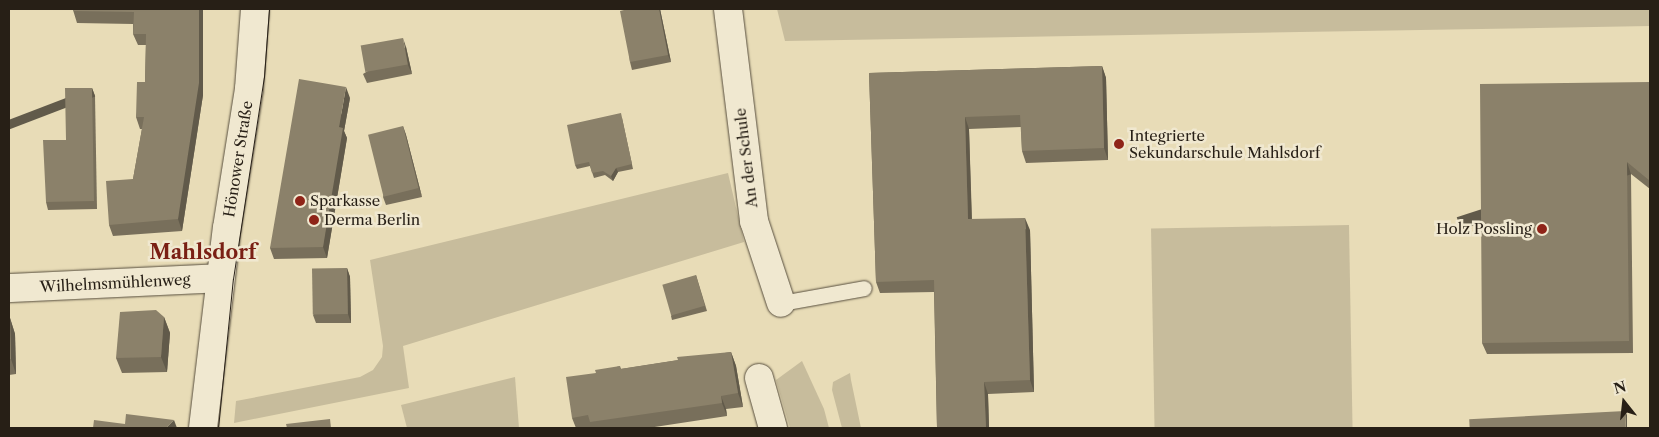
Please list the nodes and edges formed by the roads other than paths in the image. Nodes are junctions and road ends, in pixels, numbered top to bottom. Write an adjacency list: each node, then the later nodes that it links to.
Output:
1 (256, 9): 3 (street, Hönower Straße)
2 (728, 9): 6 (street, An der Schule)
3 (220, 278): 4 (street, Wilhelmsmühlenweg); 8 (street, Hönower Straße)
4 (9, 288)
5 (864, 288): 6 (lane)
6 (781, 303)
7 (759, 378): 9 (street)
8 (203, 428)
9 (773, 428)

